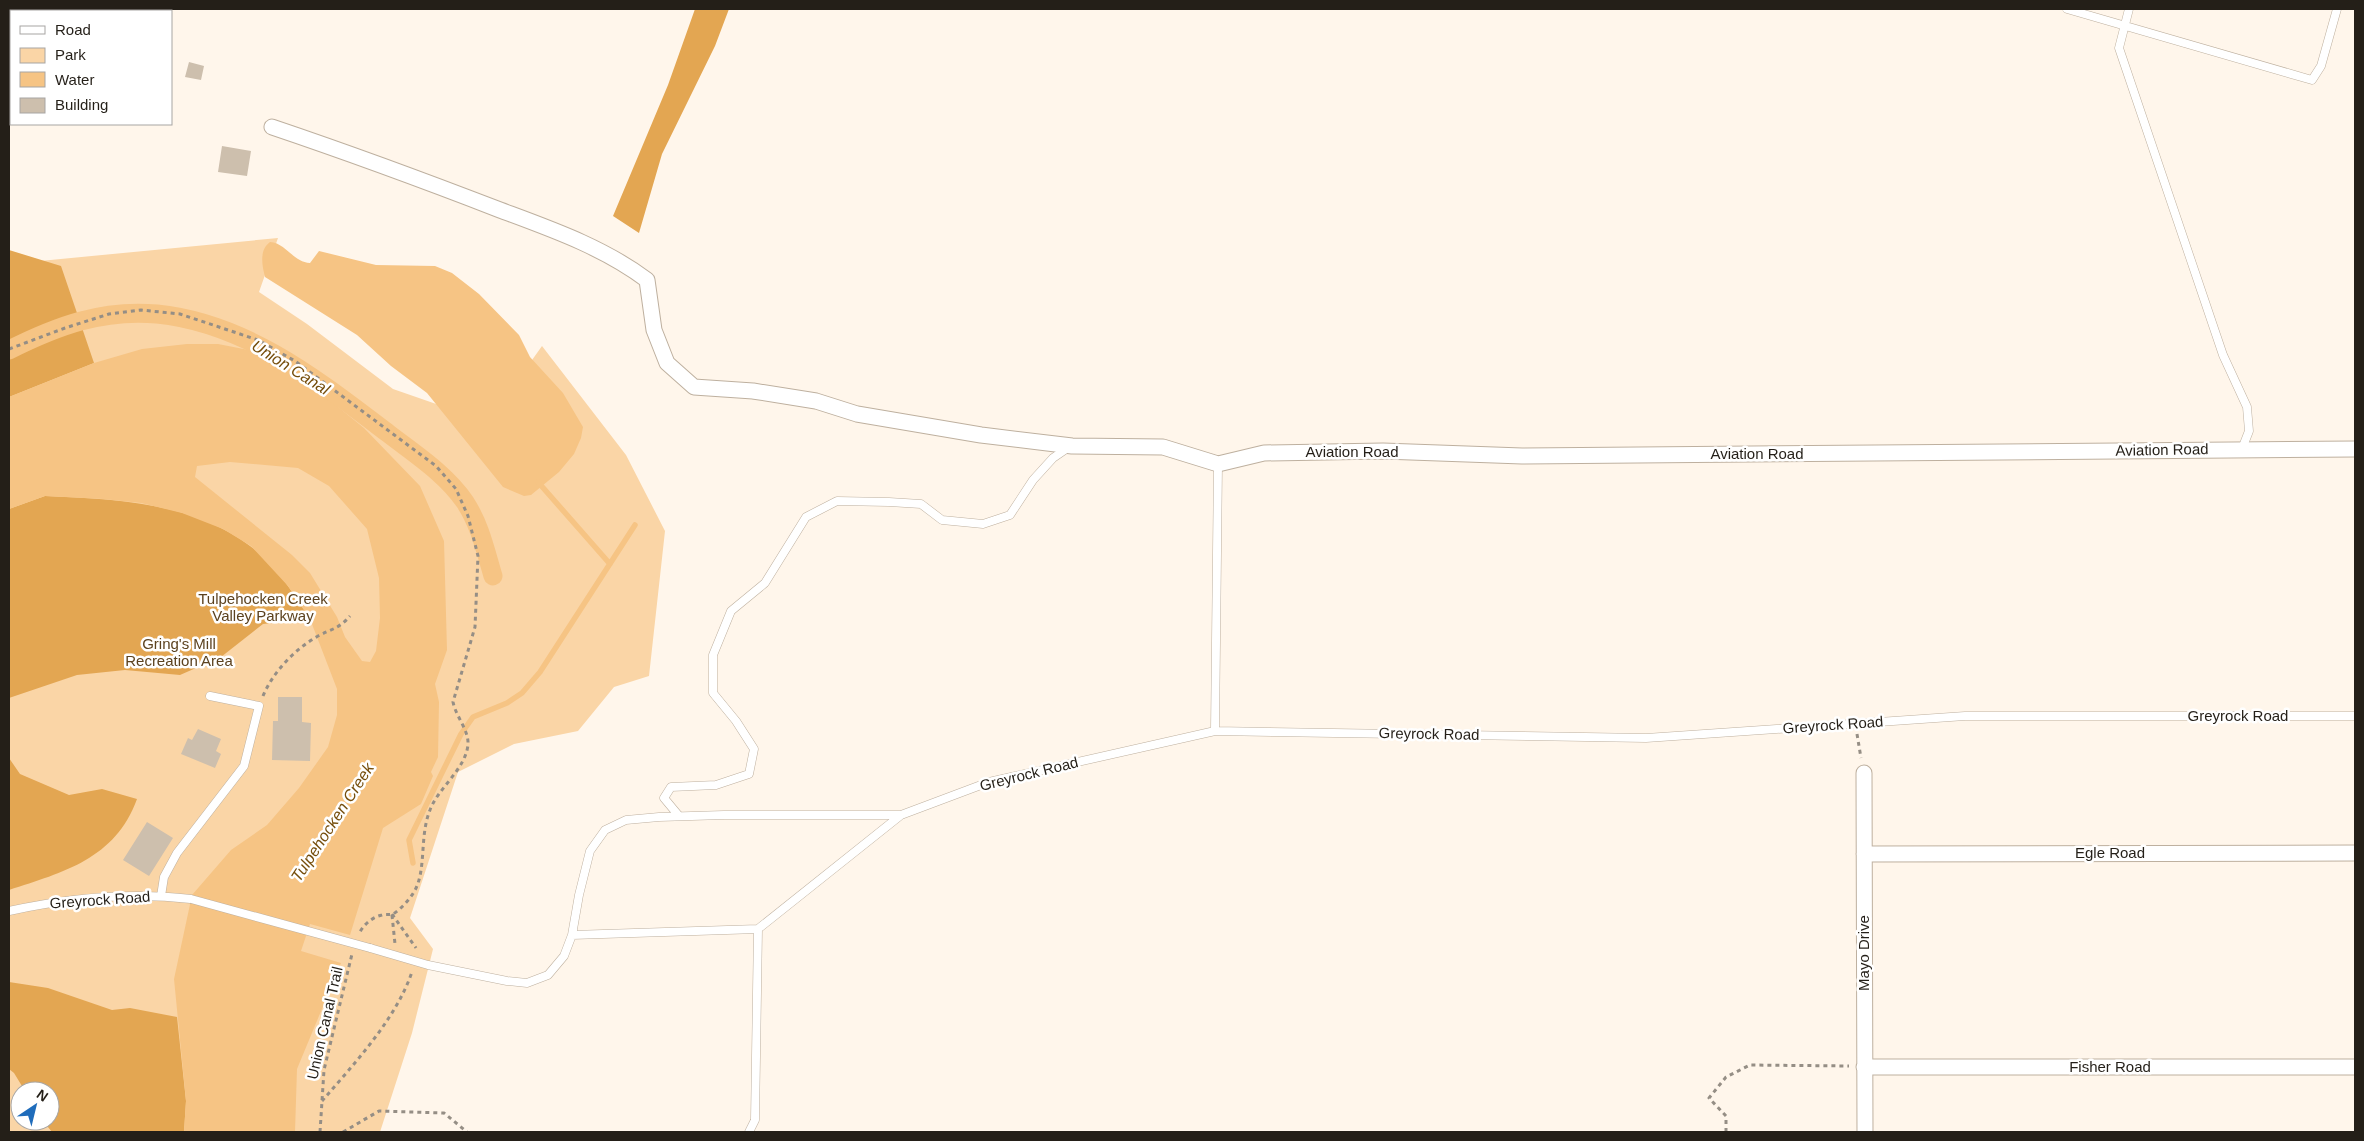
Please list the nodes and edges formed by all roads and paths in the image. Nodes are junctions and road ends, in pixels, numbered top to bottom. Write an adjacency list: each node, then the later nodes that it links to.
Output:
1 (2067, 9): 4 (lane)
2 (2129, 9): 4 (lane)
3 (2337, 9): 4 (lane)
4 (2125, 24): 8 (lane)
5 (272, 127): 7 (street)
6 (9, 349): 24 (path)
7 (1072, 446): 10 (street); 19 (lane)
8 (2242, 449): 9 (street, Aviation Road); 10 (street, Aviation Road)
9 (2355, 449)
10 (1218, 464): 16 (lane)
11 (350, 616): 13 (path)
12 (210, 696): 13 (lane)
13 (259, 706): 22 (lane)
14 (2355, 716): 15 (lane, Greyrock Road)
15 (1855, 724): 16 (lane, Greyrock Road); 17 (path)
16 (1215, 731): 18 (lane, Greyrock Road)
17 (1864, 773): 20 (street, Mayo Drive)
18 (901, 815): 19 (lane, Greyrock Road); 25 (lane, Greyrock Road)
19 (679, 816): 26 (lane, Greyrock Road)
20 (1864, 854): 21 (street, Egle Road); 31 (street, Mayo Drive)
21 (2355, 856)
22 (161, 896): 23 (lane, Greyrock Road); 30 (lane, Greyrock Road, bridge)
23 (9, 911)
24 (392, 914): 27 (path); 28 (path); 30 (path)
25 (758, 928): 26 (lane); 37 (lane)
26 (572, 935): 30 (lane, Greyrock Road)
27 (357, 937)
28 (391, 945)
29 (353, 950): 33 (path, Union Canal Trail)
30 (416, 960): 33 (path)
31 (1864, 1066): 32 (street, Fisher Road); 38 (path); 39 (street, Mayo Drive)
32 (2355, 1067)
33 (321, 1102): 34 (path, Union Canal Trail)
34 (320, 1132)
35 (343, 1132): 36 (path)
36 (467, 1132)
37 (750, 1132)
38 (1726, 1132)
39 (1865, 1132)

